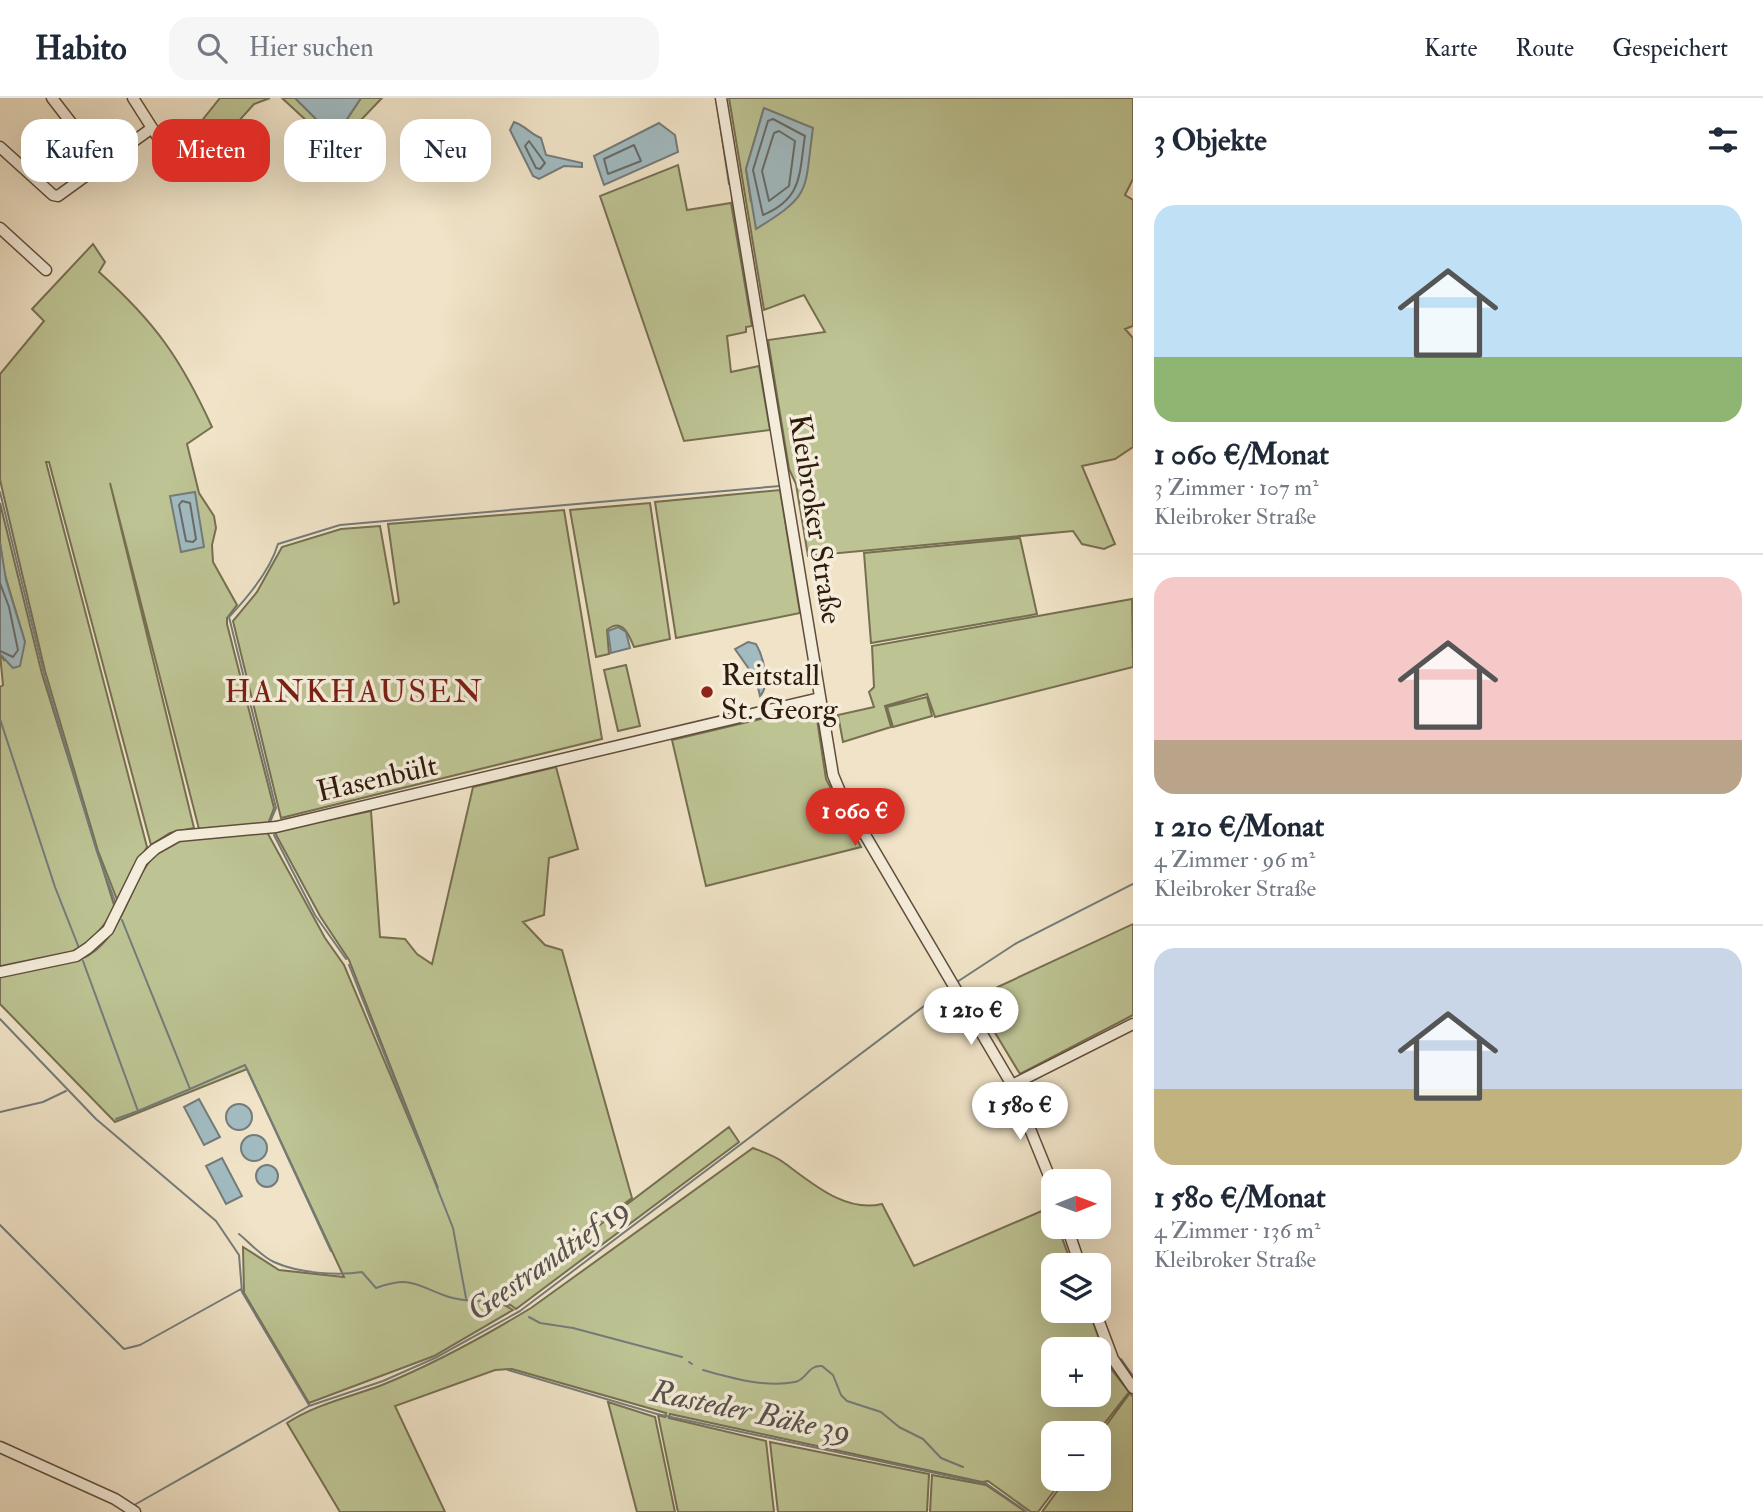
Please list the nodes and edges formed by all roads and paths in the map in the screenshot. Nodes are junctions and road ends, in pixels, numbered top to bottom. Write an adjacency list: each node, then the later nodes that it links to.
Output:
1 (52, 98): 4 (street)
2 (133, 98): 5 (street)
3 (721, 98): 14 (street, Kleibroker Straße)
4 (68, 119)
5 (152, 128): 6 (street)
6 (138, 138)
7 (3, 151): 8 (street); 9 (street)
8 (0, 166)
9 (21, 167)
10 (38, 182): 11 (street)
11 (78, 182)
12 (0, 228): 13 (street)
13 (46, 270)
14 (820, 698): 15 (street, Hasenbült); 17 (street, Kleibroker Straße)
15 (0, 972)
16 (1133, 1024): 17 (street)
17 (1012, 1085): 18 (street, Kleibroker Straße)
18 (1046, 1169)
19 (1100, 1323): 20 (street)
20 (1133, 1388)
21 (0, 1447): 22 (street)
22 (135, 1512)

